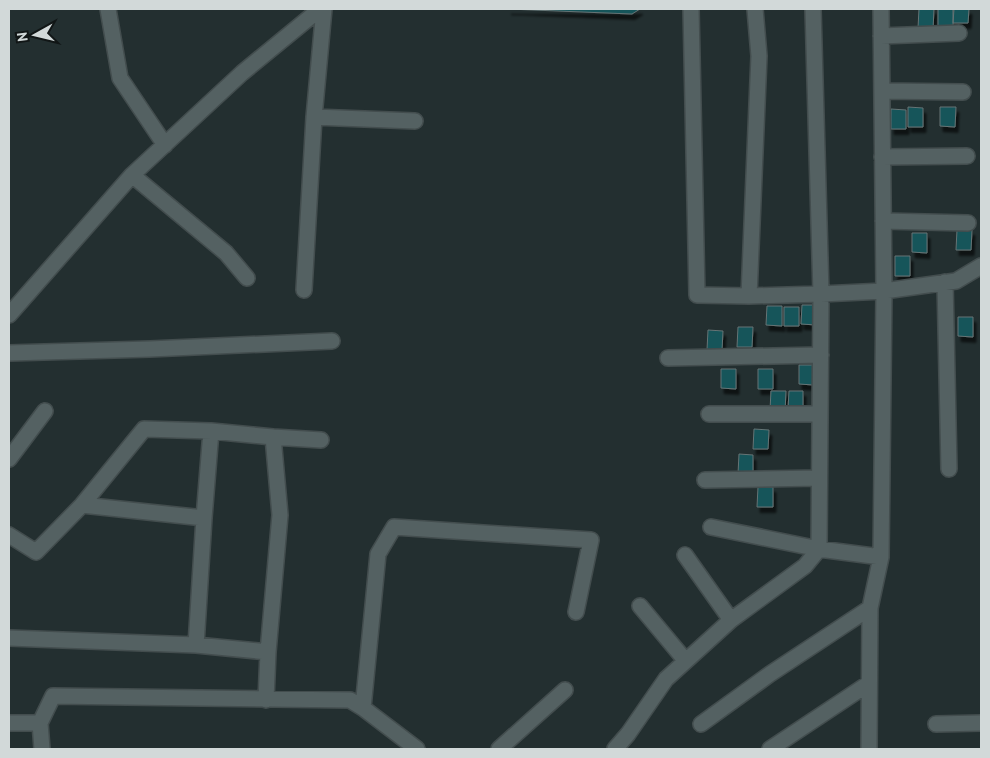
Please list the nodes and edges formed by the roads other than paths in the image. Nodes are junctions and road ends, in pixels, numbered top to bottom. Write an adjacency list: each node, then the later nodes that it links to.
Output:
1 (108, 9): 13 (street)
2 (322, 9): 11 (street); 13 (street)
3 (691, 9): 25 (street)
4 (755, 9): 25 (street)
5 (813, 9): 24 (street)
6 (881, 9): 8 (street)
7 (959, 33): 8 (street)
8 (882, 36): 9 (street)
9 (882, 92): 10 (street); 15 (street)
10 (963, 92)
11 (314, 117): 12 (street); 22 (street)
12 (415, 121)
13 (165, 145): 16 (street)
14 (966, 156): 15 (street)
15 (882, 157): 17 (street)
16 (132, 175): 20 (street); 26 (street)
17 (883, 221): 18 (street); 23 (street)
18 (968, 223)
19 (981, 266): 21 (street)
20 (247, 278)
21 (945, 282): 23 (street); 38 (street)
22 (304, 290)
23 (884, 290): 24 (street); 47 (street)
24 (821, 294): 25 (street); 29 (street)
25 (749, 296)
26 (9, 315)
27 (332, 341): 28 (street)
28 (9, 353)
29 (821, 355): 30 (street); 33 (street)
30 (668, 358)
31 (45, 411): 37 (street)
32 (708, 414): 33 (street)
33 (820, 414): 39 (street)
34 (211, 431): 35 (street); 41 (street); 42 (street)
35 (273, 437): 36 (street); 54 (street)
36 (321, 440)
37 (9, 459)
38 (949, 469)
39 (819, 478): 40 (street); 45 (street)
40 (705, 480)
41 (82, 505): 42 (street); 44 (street)
42 (204, 518): 53 (street)
43 (711, 527): 45 (street)
44 (9, 535)
45 (818, 549): 47 (street); 51 (street)
46 (685, 555): 51 (street)
47 (881, 557): 49 (street)
48 (640, 606): 55 (street)
49 (870, 608): 56 (street); 63 (street)
50 (576, 612): 59 (street)
51 (731, 620): 55 (street)
52 (9, 638): 53 (street)
53 (196, 644): 54 (street)
54 (268, 652): 58 (street)
55 (685, 660): 68 (street)
56 (868, 684): 69 (street); 70 (street)
57 (565, 690): 67 (street)
58 (266, 700): 59 (street); 61 (street)
59 (363, 708): 66 (street)
60 (9, 723): 61 (street)
61 (40, 723): 65 (street)
62 (981, 723): 64 (street)
63 (702, 724)
64 (936, 724)
65 (42, 749)
66 (417, 749)
67 (499, 749)
68 (615, 749)
69 (770, 749)
70 (869, 749)

